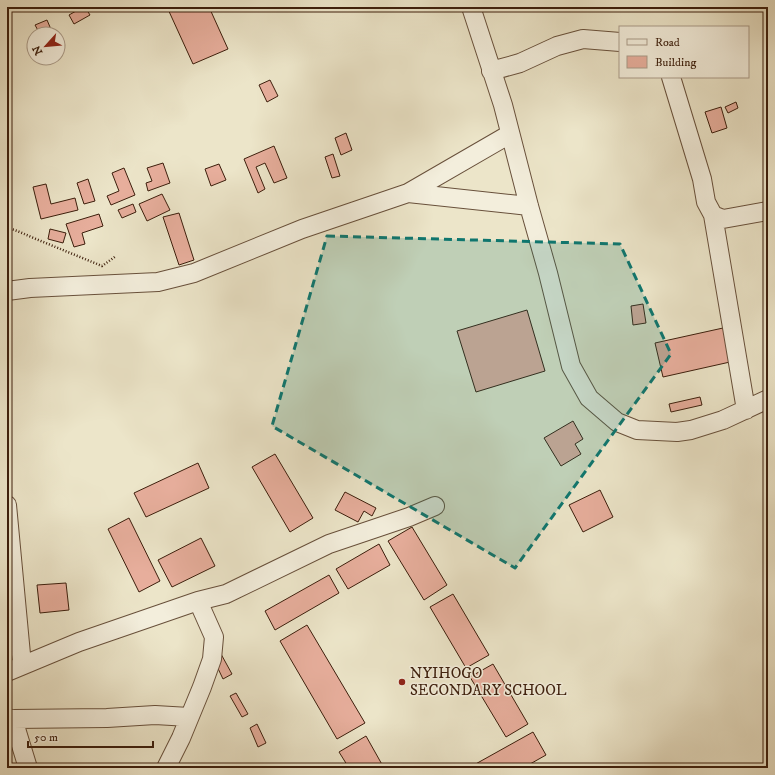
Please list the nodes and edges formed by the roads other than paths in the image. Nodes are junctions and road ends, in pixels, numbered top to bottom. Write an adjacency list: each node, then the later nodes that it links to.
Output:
1 (471, 7): 3 (street)
2 (619, 42): 3 (street)
3 (491, 71): 5 (street)
4 (670, 78): 9 (street)
5 (510, 134): 6 (street); 7 (street)
6 (408, 193): 7 (street); 10 (street)
7 (529, 206): 12 (street)
8 (768, 211): 9 (street)
9 (714, 215): 12 (street)
10 (7, 291)
11 (768, 399): 12 (street)
12 (746, 410)
13 (7, 505): 16 (street)
14 (435, 506): 15 (street)
15 (198, 601): 16 (street); 17 (street)
16 (15, 668)
17 (189, 717): 18 (street); 20 (street)
18 (10, 718): 19 (street)
19 (28, 768)
20 (166, 768)

